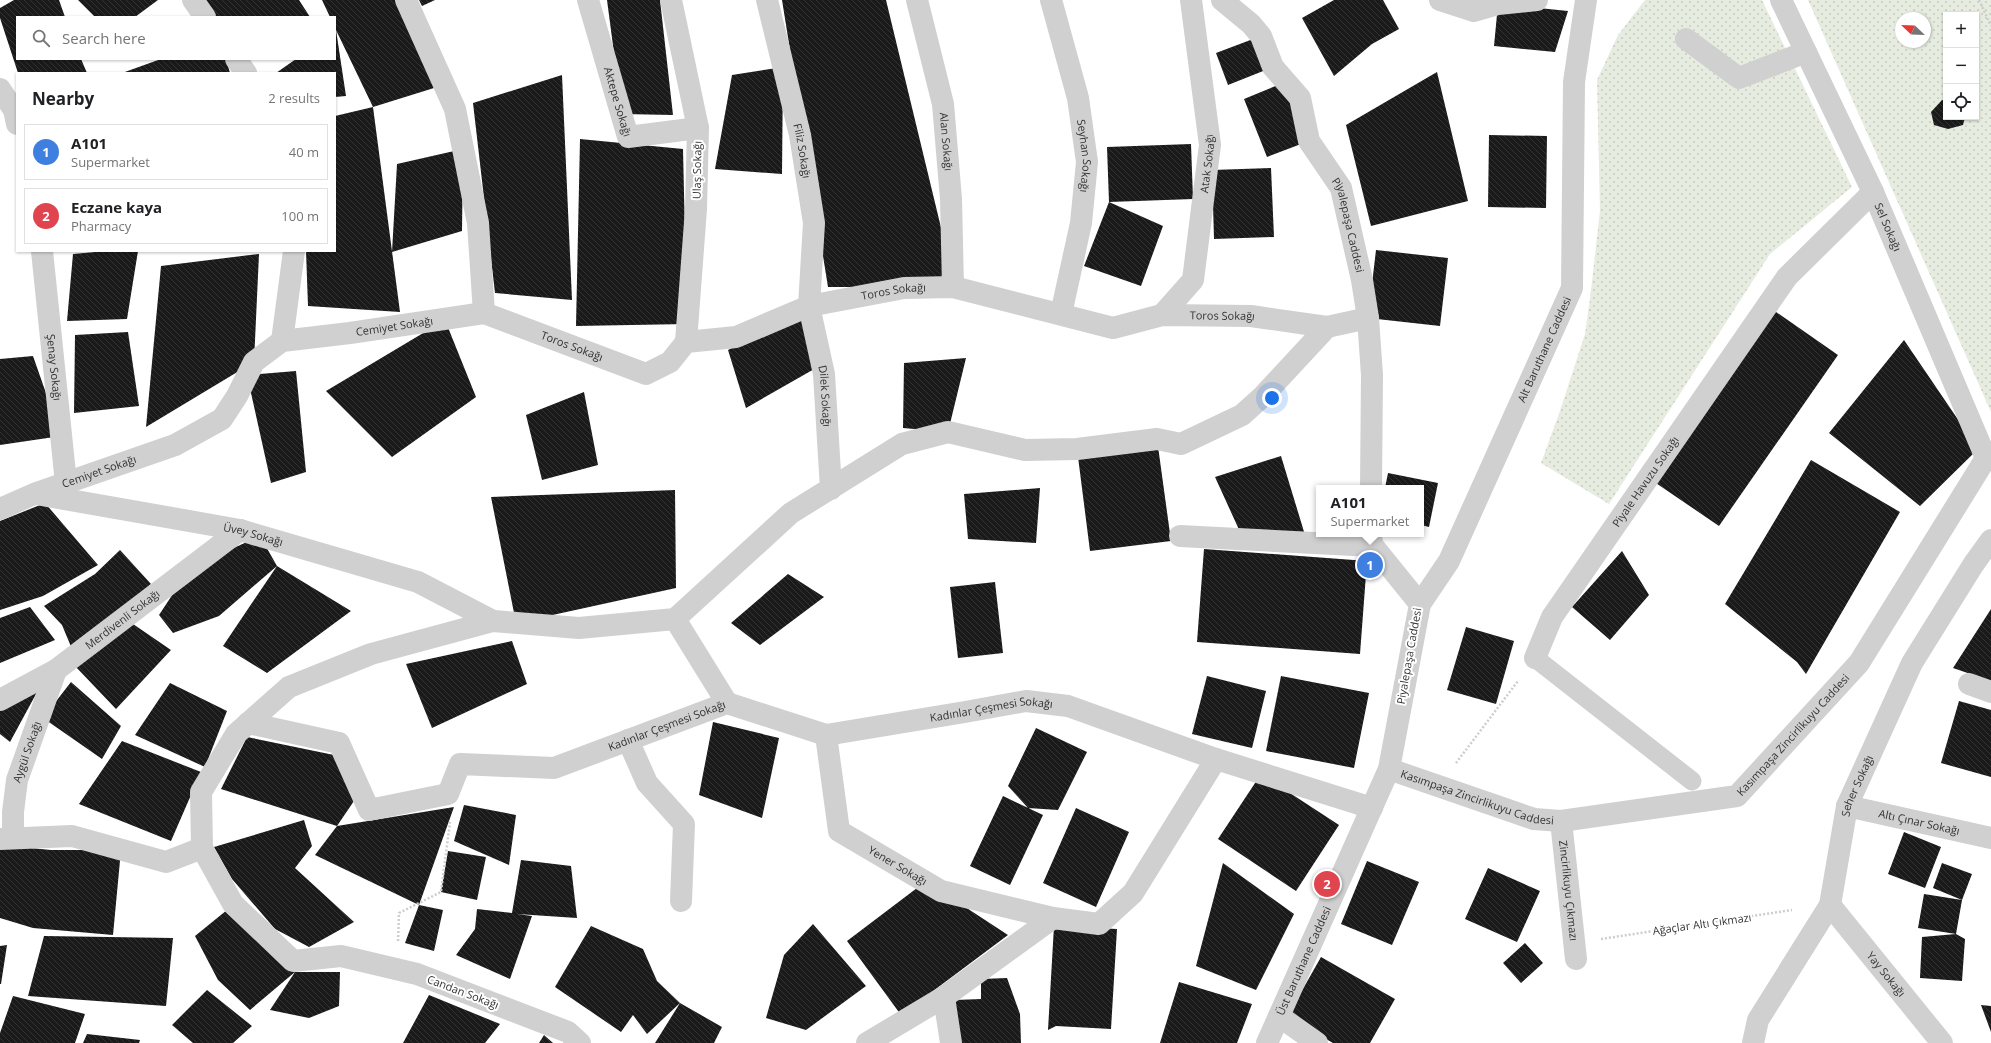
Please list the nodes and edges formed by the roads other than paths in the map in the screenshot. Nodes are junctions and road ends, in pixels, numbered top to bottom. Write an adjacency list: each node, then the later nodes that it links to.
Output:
1 (193, 0): 14 (street)
2 (406, 0): 27 (street)
3 (588, 0): 21 (street, Aktepe Sokağı)
4 (672, 0): 21 (street, Ulaş Sokağı)
5 (767, 0): 26 (street, Filiz Sokağı)
6 (917, 0): 25 (street, Alan Sokağı)
7 (1051, 0): 28 (street, Seyhan Sokağı)
8 (1191, 0): 29 (street, Atak Sokağı)
9 (1440, 0): 10 (street)
10 (1537, 0)
11 (1586, 0): 46 (street, Alt Baruthane Caddesi)
12 (1781, 0): 16 (street, Sel Sokağı)
13 (1232, 3): 30 (street, Piyalepaşa Caddesi)
14 (204, 16)
15 (1686, 40): 16 (street)
16 (1806, 52): 22 (street, Sel Sokağı)
17 (237, 60): 18 (street)
18 (245, 72)
19 (0, 89): 20 (street)
20 (16, 119)
21 (698, 128): 33 (street, Ulaş Sokağı)
22 (1873, 192): 34 (street, Sel Sokağı); 49 (street, Piyale Havuzu Sokağı)
23 (42, 252): 35 (street, Şenay Sokağı)
24 (294, 252): 32 (street)
25 (953, 287): 26 (street, Toros Sokağı); 28 (street, Toros Sokağı)
26 (809, 306): 33 (street, Toros Sokağı); 37 (street, Dilek Sokağı)
27 (484, 313): 32 (street, Cemiyet Sokağı); 33 (street, Toros Sokağı)
28 (1060, 314): 29 (street, Toros Sokağı)
29 (1162, 315): 31 (street, Toros Sokağı)
30 (1368, 318): 31 (street); 36 (street, Piyalepaşa Caddesi)
31 (1327, 327): 37 (street)
32 (282, 341): 35 (street, Cemiyet Sokağı)
33 (686, 342)
34 (1989, 456): 63 (street, Kasımpaşa Zincirlikuyu Caddesi)
35 (66, 483): 39 (street, Cemiyet Sokağı)
36 (1371, 485)
37 (831, 489): 47 (street)
38 (0, 494): 39 (street, Üvey Sokağı)
39 (34, 494): 40 (street); 41 (street, Üvey Sokağı)
40 (0, 509)
41 (240, 530): 48 (street, Üvey Sokağı); 50 (street, Merdivenli Sokağı)
42 (1180, 536): 43 (street)
43 (1372, 540): 46 (street, Piyalepaşa Caddesi)
44 (1991, 540): 45 (street, Seher Sokağı)
45 (1982, 564): 61 (street, Seher Sokağı)
46 (1420, 604): 59 (street, Piyalepaşa Caddesi)
47 (675, 619): 48 (street); 54 (street)
48 (493, 621): 55 (street)
49 (1535, 658): 60 (lane)
50 (56, 670): 53 (street, Merdivenli Sokağı); 65 (street, Aygül Sokağı)
51 (1969, 684): 52 (street)
52 (1991, 692)
53 (0, 700)
54 (726, 703): 56 (street, Kadınlar Çeşmesi Sokağı); 57 (street, Kadınlar Çeşmesi Sokağı)
55 (248, 723): 57 (street, Kadınlar Çeşmesi Sokağı); 66 (street)
56 (826, 734): 58 (street, Kadınlar Çeşmesi Sokağı); 69 (street, Yener Sokağı)
57 (628, 740): 67 (street)
58 (1216, 759): 62 (street, Kadınlar Çeşmesi Sokağı); 69 (street)
59 (1389, 769): 62 (street, Üst Baruthane Caddesi); 63 (street, Kasımpaşa Zincirlikuyu Caddesi)
60 (1692, 781)
61 (1847, 806): 64 (street, Altı Çınar Sokağı); 68 (street, Seher Sokağı)
62 (1372, 808): 72 (street, Üst Baruthane Caddesi)
63 (1561, 821): 70 (street, Zincirlikuyu Çıkmazı)
64 (1991, 838)
65 (6, 839): 66 (street)
66 (202, 848): 73 (street, Candan Sokağı)
67 (681, 901)
68 (1830, 905): 78 (street, Seher Sokağı); 79 (street, Yay Sokağı)
69 (1053, 918): 71 (street)
70 (1575, 951)
71 (944, 997): 74 (street); 75 (street)
72 (1279, 1016): 76 (street, Üst Baruthane Caddesi); 77 (street)
73 (580, 1043)
74 (867, 1043)
75 (951, 1043)
76 (1267, 1043)
77 (1317, 1043)
78 (1753, 1043)
79 (1942, 1043)

